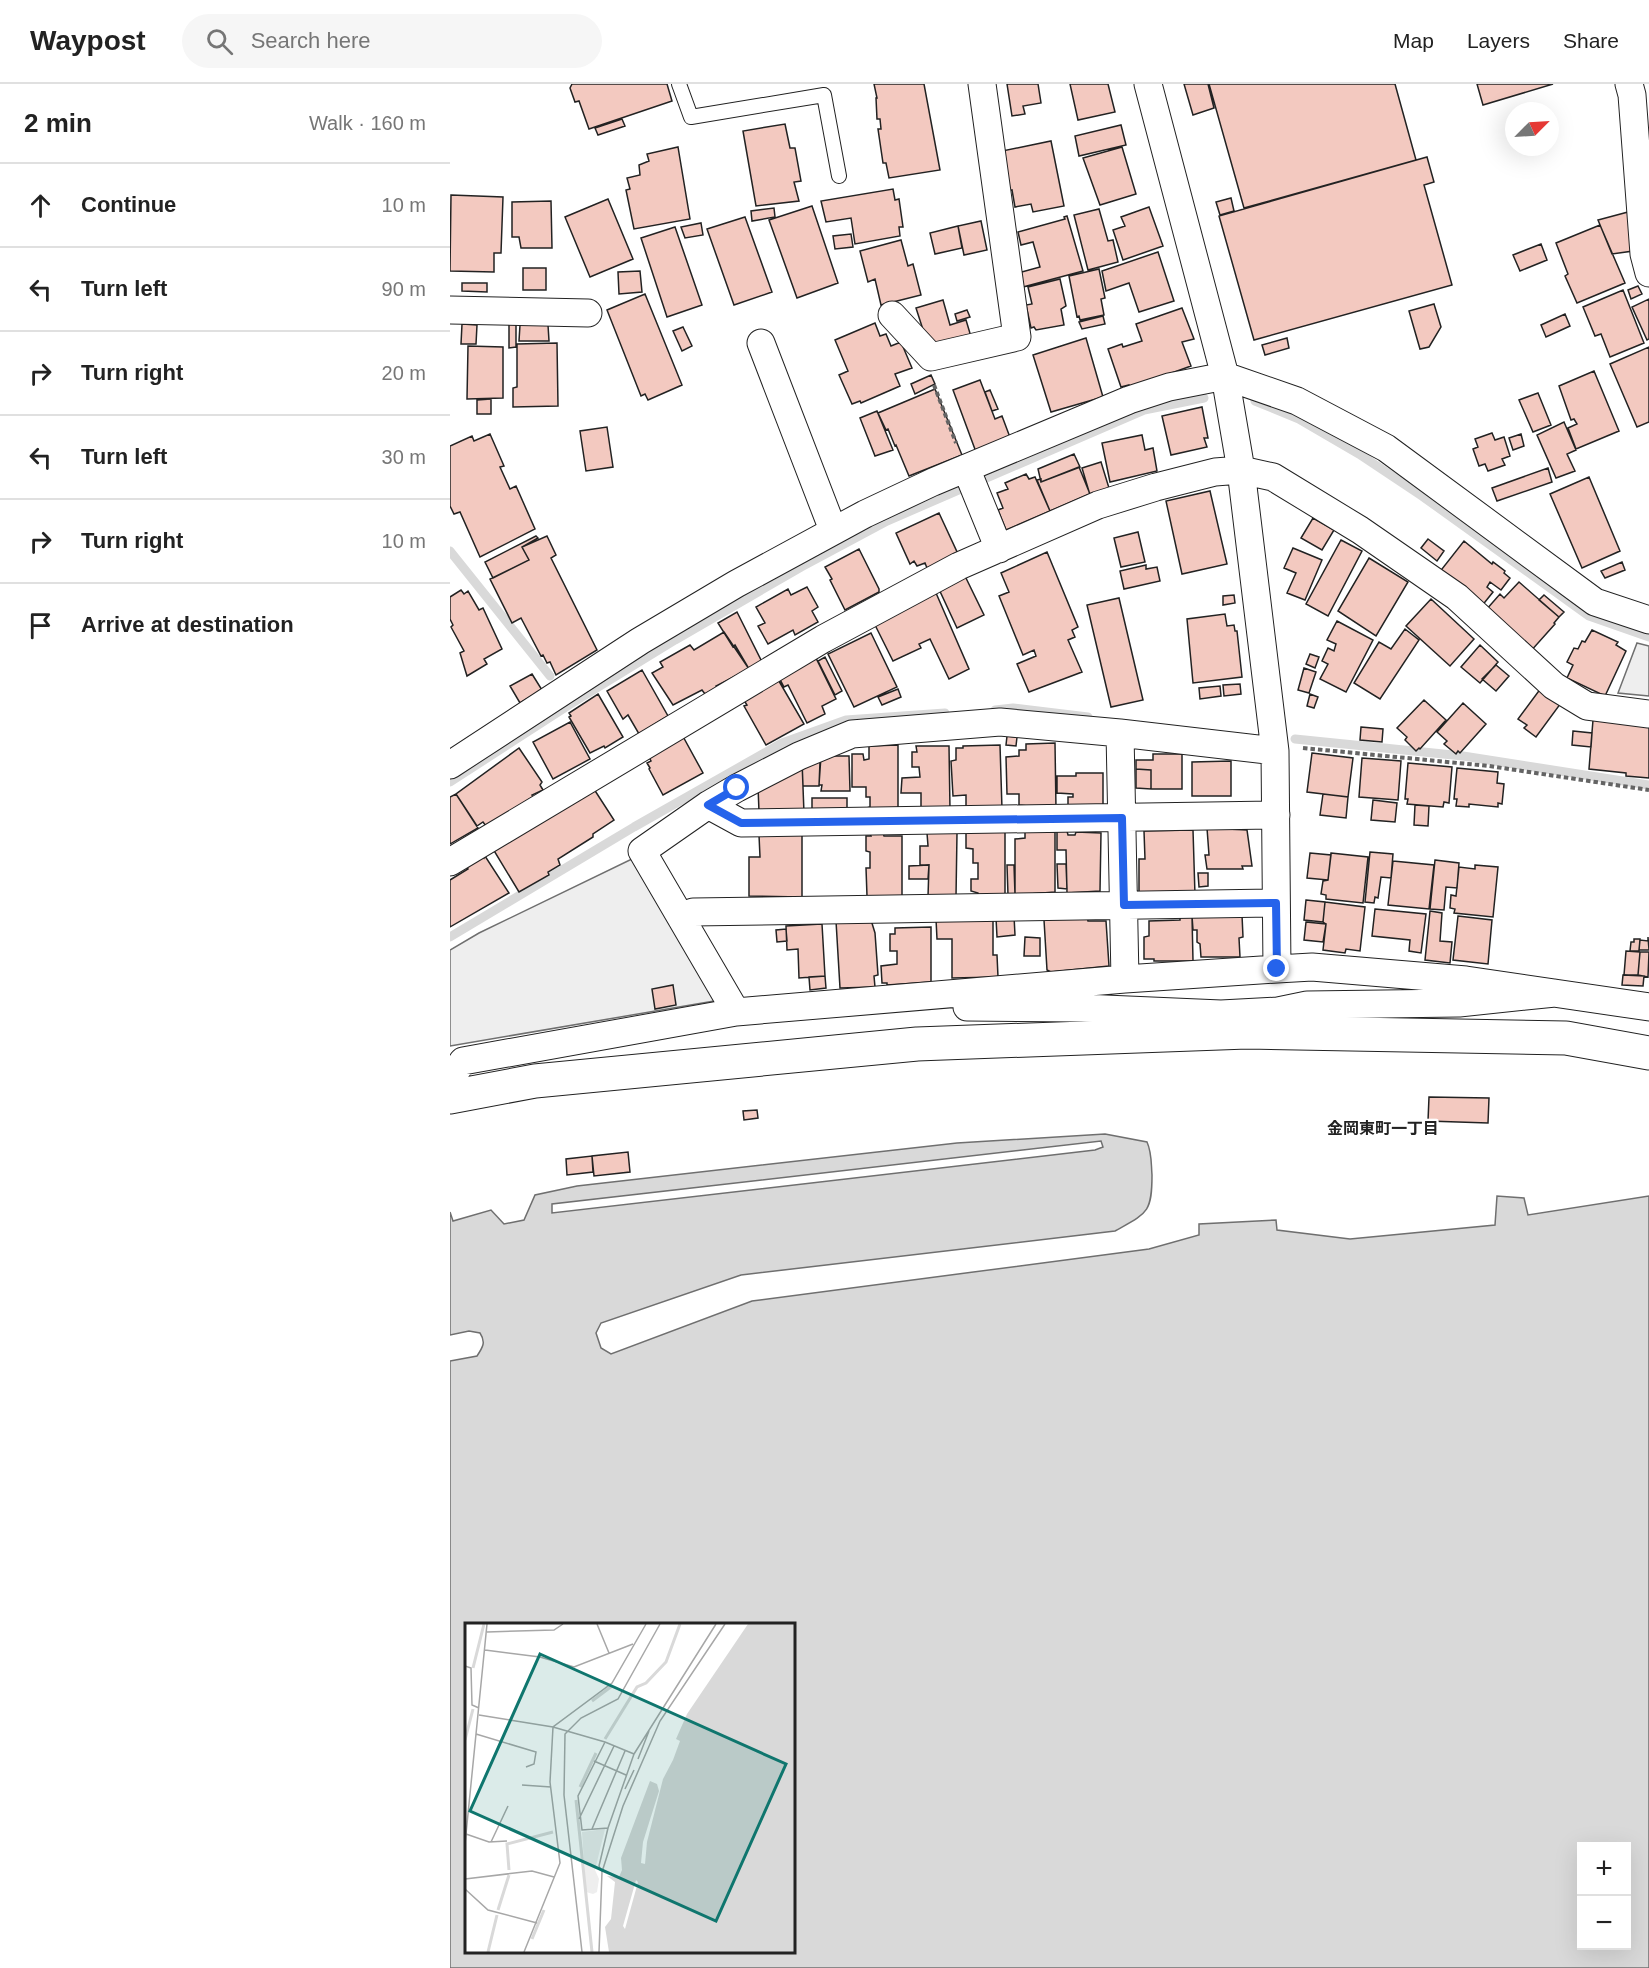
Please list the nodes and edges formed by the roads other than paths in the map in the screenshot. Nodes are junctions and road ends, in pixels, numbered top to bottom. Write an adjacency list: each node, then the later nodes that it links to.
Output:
1 (679, 84): 5 (lane)
2 (982, 84): 9 (street)
3 (1148, 84): 11 (street)
4 (1629, 84): 6 (street)
5 (839, 176)
6 (1649, 273)
7 (450, 309): 8 (street)
8 (588, 313)
9 (892, 315)
10 (761, 343): 14 (street)
11 (1225, 376): 12 (street); 13 (street); 16 (street)
12 (1241, 470): 15 (street); 17 (street); 19 (street)
13 (970, 479): 14 (street); 15 (street)
14 (833, 530): 20 (street)
15 (999, 549): 24 (street)
16 (1649, 620)
17 (1649, 714)
18 (1120, 733): 19 (street); 21 (street); 23 (street)
19 (1275, 751): 22 (street)
20 (450, 765)
21 (708, 805): 23 (street); 27 (street)
22 (1276, 816): 23 (street); 25 (street)
23 (1122, 818): 26 (street)
24 (450, 862)
25 (1276, 903): 26 (street); 28 (street)
26 (1124, 905): 27 (street); 29 (street)
27 (681, 916): 33 (street)
28 (1277, 969): 29 (street); 30 (street)
29 (1125, 979): 31 (street)
30 (1555, 993): 32 (street); 34 (street)
31 (895, 997): 33 (street); 34 (street)
32 (1649, 1006)
33 (736, 1012): 36 (street)
34 (1248, 1022): 35 (street); 37 (street)
35 (1649, 1053)
36 (450, 1079)
37 (450, 1097)

